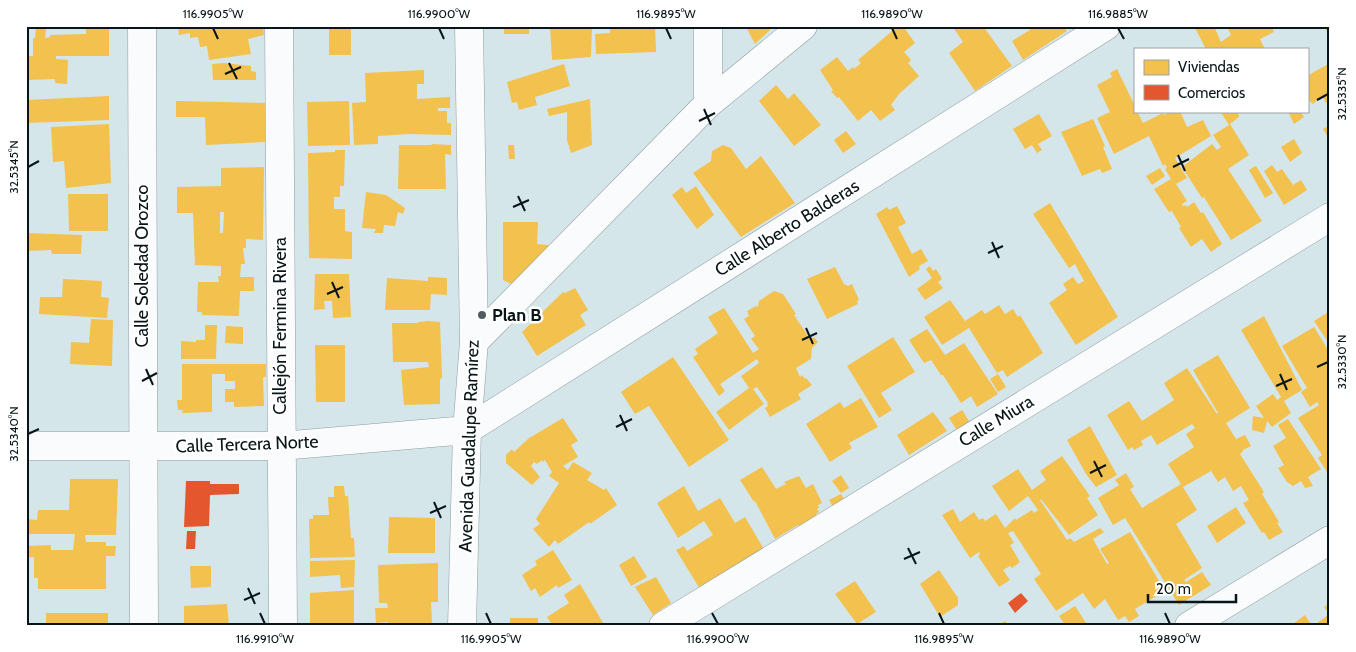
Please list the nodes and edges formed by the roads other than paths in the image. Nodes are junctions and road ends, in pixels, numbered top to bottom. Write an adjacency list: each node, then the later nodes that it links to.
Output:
1 (142, 26): 12 (street, Calle Soledad Orozco)
2 (278, 26): 13 (street, Callejón Fermina Rivera)
3 (469, 26): 9 (street, Avenida Guadalupe Ramírez)
4 (708, 26): 7 (street)
5 (803, 26): 7 (street)
6 (1106, 26): 10 (street, Calle Alberto Balderas)
7 (708, 104): 9 (street)
8 (1330, 217): 18 (street, Calle Miura)
9 (474, 342): 10 (street, Avenida Guadalupe Ramírez)
10 (467, 430): 13 (street, Calle Tercera Norte); 17 (street, Avenida Guadalupe Ramírez)
11 (26, 446): 12 (street, Calle Tercera Norte)
12 (142, 446): 13 (street, Calle Tercera Norte); 15 (street, Calle Soledad Orozco)
13 (281, 446): 16 (street, Callejón Fermina Rivera)
14 (1330, 540): 19 (street)
15 (144, 626)
16 (283, 626)
17 (462, 626)
18 (663, 626)
19 (1189, 626)

